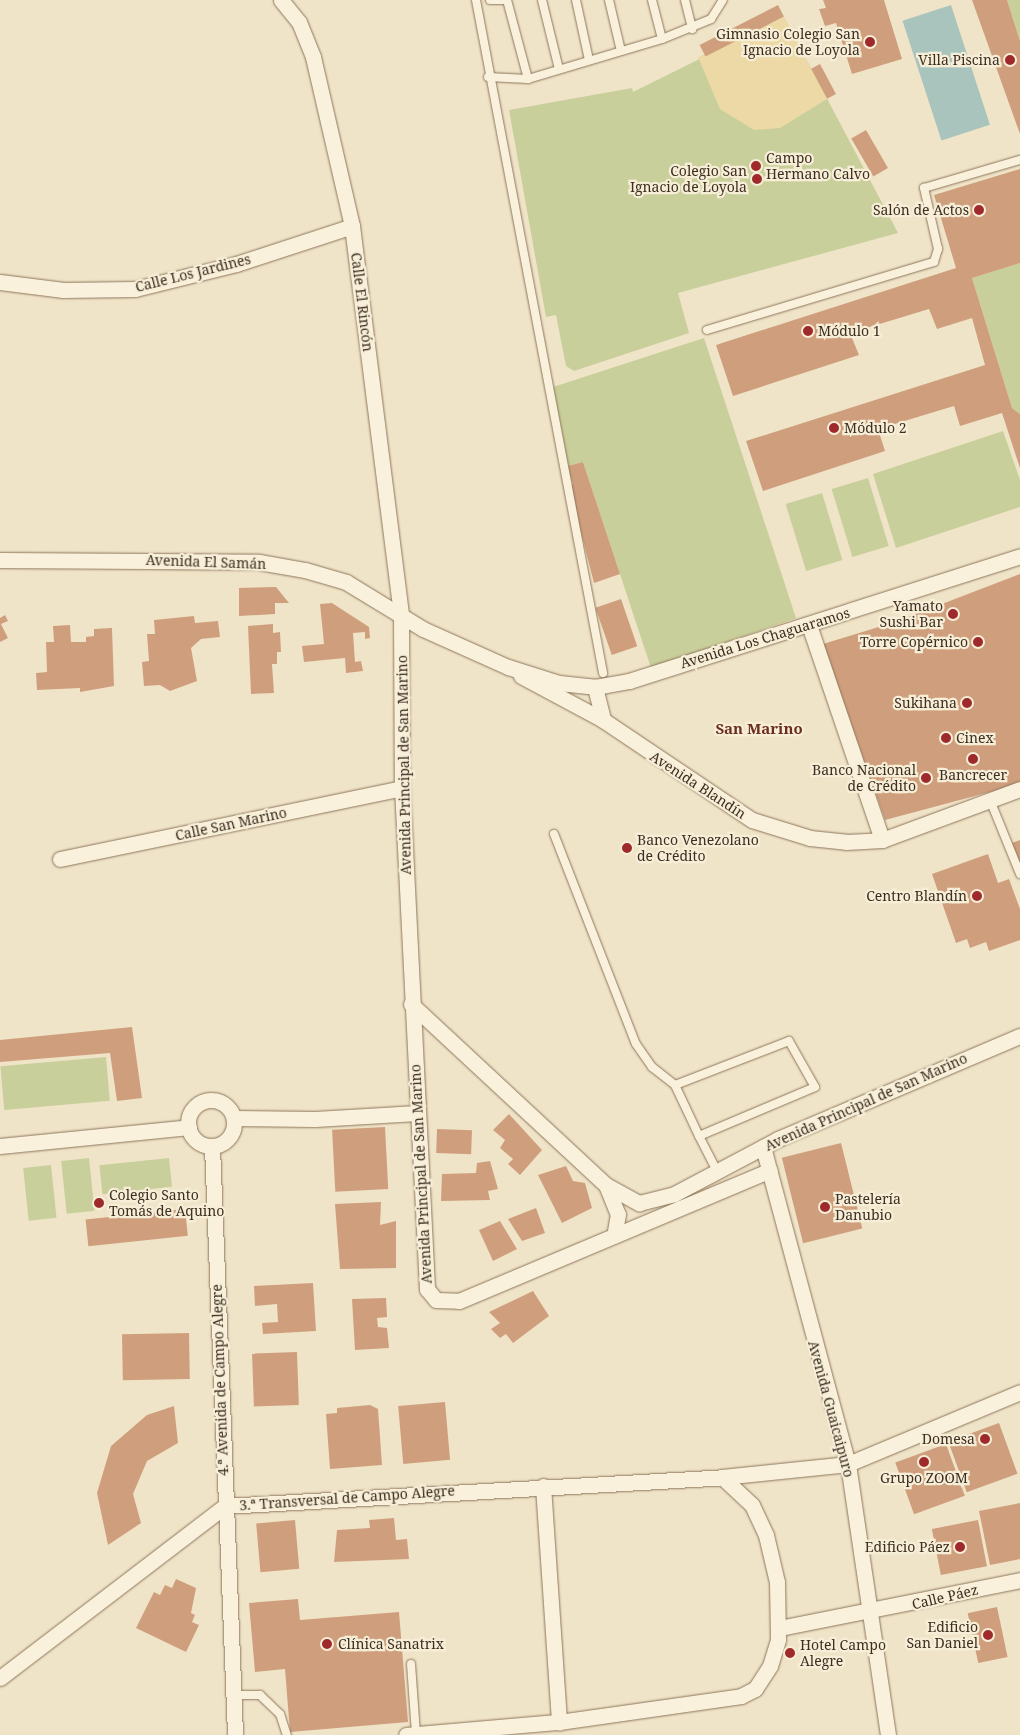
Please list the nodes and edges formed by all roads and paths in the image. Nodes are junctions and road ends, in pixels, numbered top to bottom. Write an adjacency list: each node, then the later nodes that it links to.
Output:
1 (281, 0): 19 (street, Calle El Rincón)
2 (476, 0): 16 (lane)
3 (490, 0): 4 (lane)
4 (506, 0): 17 (lane)
5 (542, 0): 15 (lane)
6 (576, 0): 14 (lane)
7 (609, 0): 13 (lane)
8 (652, 0): 12 (lane)
9 (685, 0): 11 (lane)
10 (723, 0): 11 (lane)
11 (692, 29): 12 (lane)
12 (662, 39): 13 (lane)
13 (621, 51): 14 (lane)
14 (589, 60): 15 (lane)
15 (559, 69): 17 (lane)
16 (488, 77): 17 (lane); 27 (lane)
17 (528, 78)
18 (1020, 160): 21 (lane)
19 (352, 226): 20 (street, Calle Los Jardines); 24 (street, Calle El Rincón)
20 (0, 282)
21 (707, 330)
22 (1020, 556): 25 (street, Avenida Los Chaguaramos)
23 (0, 560): 24 (street, Avenida El Samán)
24 (401, 616): 26 (street, Avenida El Samán); 30 (street, Avenida Principal de San Marino)
25 (809, 625): 28 (street, Avenida Los Chaguaramos); 34 (street)
26 (508, 667): 28 (street, Avenida Los Chaguaramos); 29 (street, Avenida Blandín)
27 (603, 672)
28 (595, 687): 29 (street)
29 (603, 720): 34 (street, Avenida Blandín)
30 (402, 788): 35 (street, Calle San Marino); 37 (street, Avenida Principal de San Marino)
31 (1020, 789): 32 (street, Avenida Blandín)
32 (990, 800): 34 (street, Avenida Blandín); 36 (lane)
33 (554, 834): 39 (lane)
34 (882, 840)
35 (60, 860)
36 (1020, 874)
37 (411, 1004): 40 (street, Avenida Principal de San Marino); 49 (street, Avenida Principal de San Marino)
38 (1020, 1036): 46 (street, Avenida Principal de San Marino)
39 (676, 1085): 43 (lane); 43 (lane)
40 (417, 1113): 41 (street); 50 (street, Avenida Principal de San Marino)
41 (234, 1118): 42 (street); 45 (street)
42 (189, 1127): 44 (street); 45 (street)
43 (699, 1136): 48 (lane)
44 (0, 1146)
45 (212, 1146): 55 (street, 4.ª Avenida de Campo Alegre)
46 (762, 1147): 47 (street, Avenida Guaicaipuro); 48 (street, Avenida Principal de San Marino)
47 (770, 1170): 50 (street, Avenida Principal de San Marino); 52 (street, Avenida Guaicaipuro)
48 (718, 1173): 49 (street, Avenida Principal de San Marino)
49 (606, 1185): 50 (street, Avenida Principal de San Marino)
50 (614, 1236)
51 (1020, 1392): 52 (street, 3.ª Transversal de Campo Alegre)
52 (848, 1464): 53 (street, 3.ª Transversal de Campo Alegre); 57 (street, Avenida Guaicaipuro)
53 (722, 1477): 54 (street, 3.ª Transversal de Campo Alegre); 58 (street)
54 (544, 1486): 55 (street, 3.ª Transversal de Campo Alegre); 62 (street)
55 (225, 1506): 60 (street, 3.ª Transversal de Campo Alegre); 61 (street, 4.ª Avenida de Campo Alegre)
56 (1020, 1580): 57 (street, Calle Páez)
57 (870, 1613): 58 (street, Calle Páez); 66 (street, Avenida Guaicaipuro)
58 (780, 1628): 62 (street)
59 (411, 1664): 65 (lane)
60 (0, 1678)
61 (233, 1695): 63 (street, 4.ª Avenida de Campo Alegre); 64 (lane)
62 (559, 1722): 65 (street)
63 (235, 1735)
64 (287, 1735)
65 (411, 1735)
66 (888, 1735)

